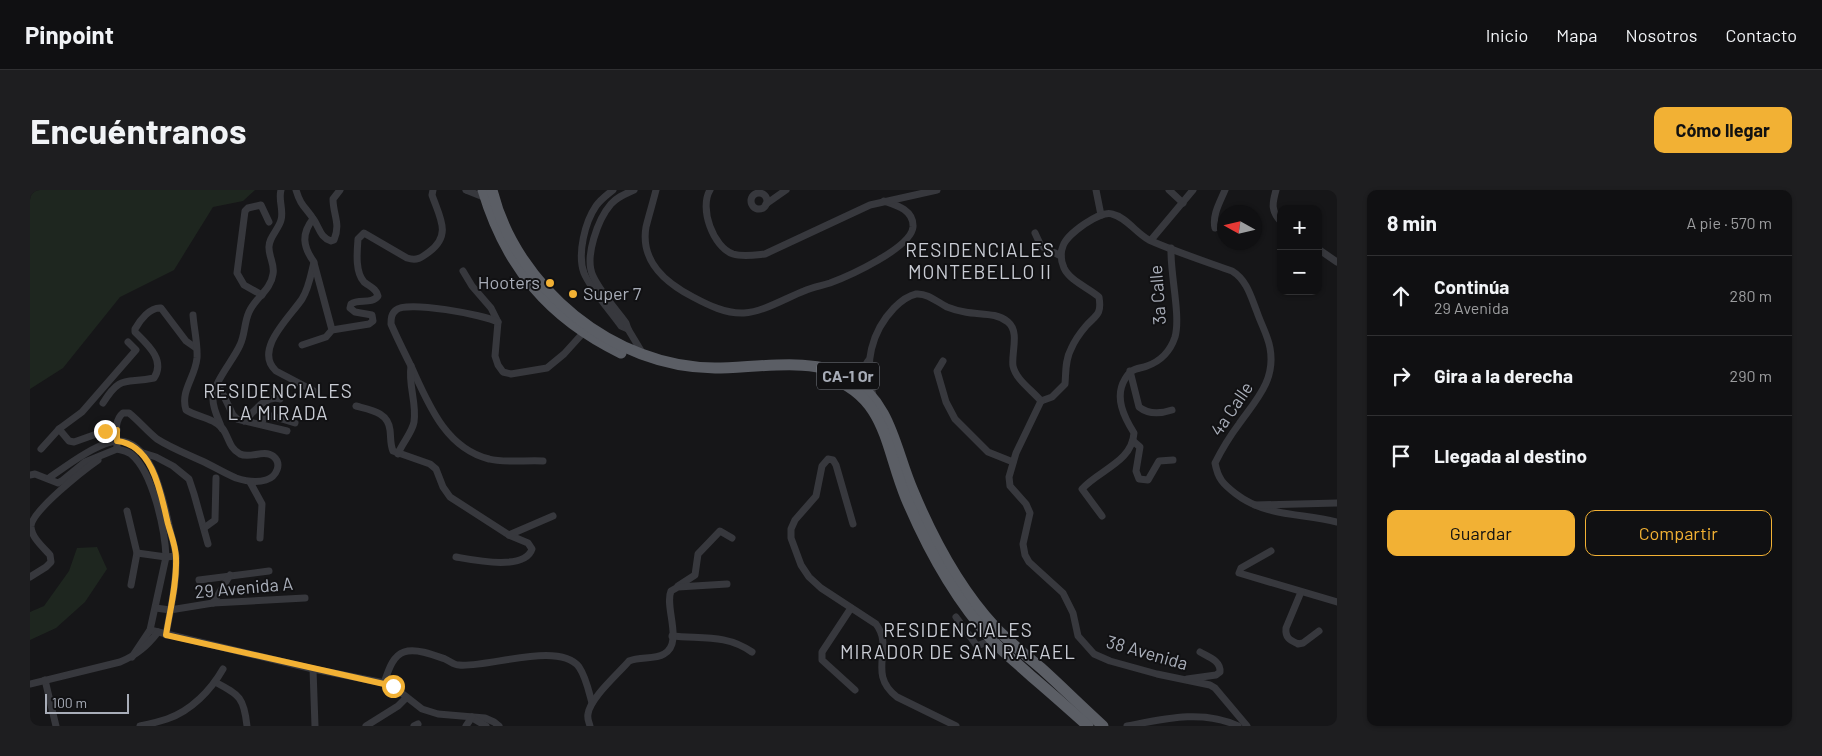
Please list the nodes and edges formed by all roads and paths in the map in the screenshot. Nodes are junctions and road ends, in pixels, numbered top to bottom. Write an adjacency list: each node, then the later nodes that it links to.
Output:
1 (281, 190): 37 (street)
2 (296, 190): 23 (street)
3 (340, 190): 23 (street)
4 (433, 190): 40 (street)
5 (466, 190): 17 (street)
6 (613, 190): 28 (street)
7 (656, 190): 18 (street)
8 (710, 190): 18 (street)
9 (786, 190): 20 (street)
10 (937, 190): 18 (street)
11 (1096, 190): 21 (street)
12 (1169, 190): 19 (street)
13 (1193, 190): 19 (street)
14 (1225, 190): 25 (street)
15 (1276, 190): 22 (street)
16 (631, 191): 29 (street)
17 (487, 193): 41 (highway, CA-1 Or); 42 (highway, CA-1 Or)
18 (884, 200)
19 (1183, 203): 27 (street)
20 (766, 204)
21 (1101, 215): 27 (street); 32 (street)
22 (1277, 217)
23 (314, 219): 33 (street)
24 (269, 222): 37 (street)
25 (1215, 228)
26 (1035, 233): 32 (street)
27 (1151, 240): 30 (street)
28 (584, 242): 29 (street); 36 (street)
29 (593, 244): 36 (street)
30 (1171, 248): 50 (street, 3a Calle); 80 (street, 4a Calle)
31 (1319, 250): 34 (street)
32 (1061, 256): 56 (street)
33 (314, 262): 40 (street); 53 (street)
34 (1337, 262)
35 (464, 271): 39 (street)
36 (587, 271): 46 (street)
37 (262, 295): 52 (street)
38 (193, 315): 45 (street)
39 (498, 322): 41 (street); 49 (street)
40 (332, 330): 44 (street)
41 (583, 332): 42 (highway); 115 (highway, CA-1 Or)
42 (613, 341): 46 (highway, CA-1 Or)
43 (128, 342): 63 (street)
44 (302, 345)
45 (196, 348): 57 (street); 64 (street)
46 (644, 356): 51 (highway, CA-1 Or)
47 (869, 359): 51 (street); 54 (street); 56 (street)
48 (943, 361): 74 (street)
49 (411, 366): 71 (street); 73 (street)
50 (1130, 371): 59 (street); 67 (street)
51 (848, 376): 54 (highway, CA-1 Or)
52 (218, 384): 60 (street); 64 (street)
53 (314, 391)
54 (873, 396): 120 (highway, CA-1 Or)
55 (280, 398): 60 (street)
56 (1041, 402): 74 (street)
57 (103, 403)
58 (356, 406): 71 (street)
59 (1172, 410)
60 (244, 421): 62 (street)
61 (294, 423): 62 (street)
62 (261, 424): 66 (street)
63 (59, 429): 65 (street); 69 (street)
64 (222, 429): 78 (street)
65 (117, 430): 68 (street); 78 (street)
66 (287, 431)
67 (1134, 441): 72 (street); 83 (street)
68 (115, 447): 70 (street); 76 (street); 76 (street); 94 (street); 98 (street)
69 (41, 449)
70 (140, 452): 86 (street); 93 (street)
71 (398, 454): 87 (street)
72 (1173, 460)
73 (543, 461)
74 (1013, 462): 123 (street, 38 Avenida)
75 (30, 475): 76 (street)
76 (49, 478)
77 (216, 478): 86 (street)
78 (250, 482): 88 (street)
79 (1337, 503): 80 (street)
80 (1254, 505): 84 (street, 4a Calle)
81 (127, 511): 92 (street)
82 (553, 516): 87 (street)
83 (1102, 516)
84 (1337, 522)
85 (853, 524): 108 (street)
86 (204, 528): 90 (street)
87 (509, 535): 95 (street)
88 (260, 538)
89 (732, 538): 102 (street)
90 (208, 544)
91 (1271, 551): 103 (street)
92 (137, 553): 94 (street); 100 (street)
93 (176, 556): 94 (street); 109 (street)
94 (166, 557): 107 (street)
95 (456, 557)
96 (270, 571): 97 (street)
97 (230, 575): 99 (street); 106 (street)
98 (30, 577)
99 (199, 580)
100 (131, 584)
101 (727, 584): 102 (street)
102 (678, 587): 114 (street)
103 (1301, 592): 105 (street); 112 (street)
104 (305, 598): 106 (street, 29 Avenida A)
105 (1337, 602)
106 (213, 603): 109 (street, 29 Avenida A)
107 (156, 608): 109 (street, 29 Avenida A); 111 (street)
108 (851, 608): 129 (street); 145 (street)
109 (170, 610): 113 (street)
110 (956, 616): 115 (street)
111 (150, 630): 113 (street); 119 (street)
112 (1319, 632)
113 (162, 634): 119 (street); 122 (street)
114 (672, 636): 117 (street); 132 (street)
115 (992, 640): 116 (highway, CA-1 Or)
116 (1003, 651): 120 (highway); 128 (highway, CA-1 Or)
117 (752, 652)
118 (1200, 652): 123 (street)
119 (132, 657): 124 (street)
120 (1039, 667): 131 (highway, CA-1 Or)
121 (223, 669): 125 (street)
122 (314, 669): 126 (street); 139 (street)
123 (1184, 679): 150 (street, 38 Avenida)
124 (45, 680): 127 (street); 136 (street)
125 (215, 682): 137 (street); 138 (street)
126 (384, 683): 130 (street); 132 (street)
127 (30, 684)
128 (1044, 687): 131 (highway); 146 (highway, CA-1 Or)
129 (854, 690)
130 (406, 698): 133 (street); 134 (street)
131 (1073, 698): 147 (highway, CA-1 Or)
132 (592, 703): 144 (street)
133 (472, 718): 141 (street); 142 (street); 143 (street)
134 (371, 725)
135 (1141, 725): 148 (street); 149 (street)
136 (56, 726)
137 (140, 726)
138 (247, 726)
139 (315, 726)
140 (458, 726): 141 (street)
141 (467, 726)
142 (486, 726)
143 (499, 726)
144 (590, 726)
145 (956, 726)
146 (1088, 726)
147 (1103, 726)
148 (1127, 726)
149 (1238, 726)
150 (1247, 726)

